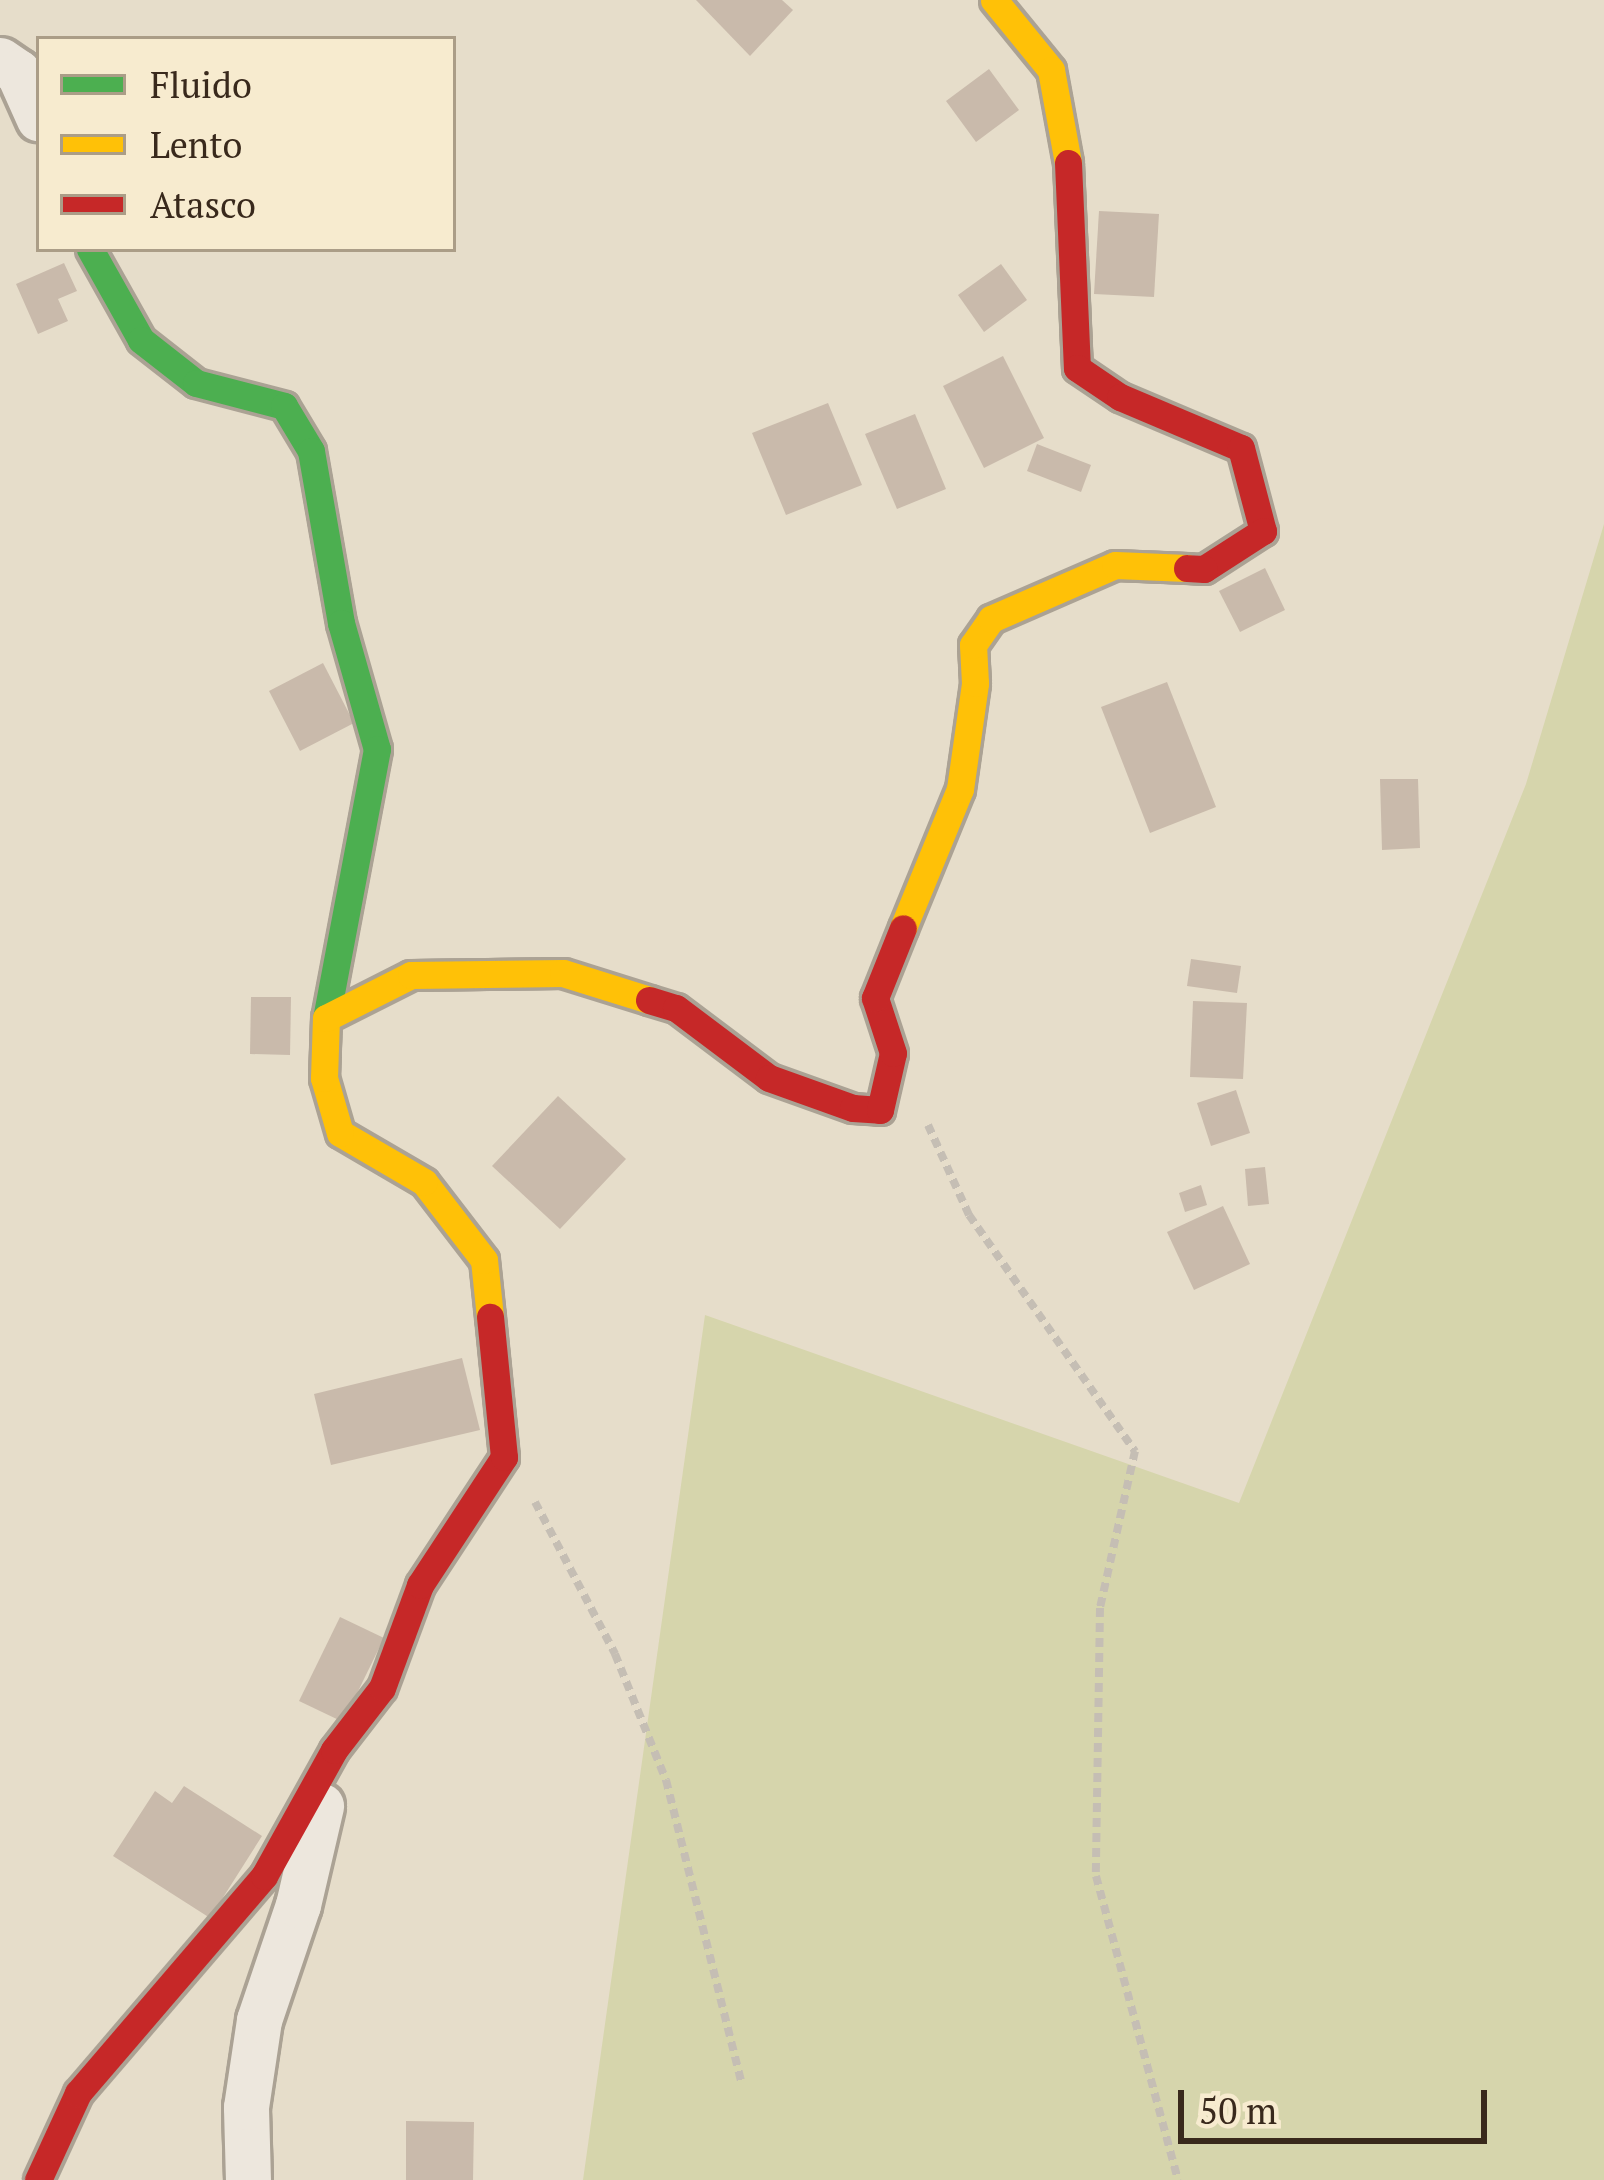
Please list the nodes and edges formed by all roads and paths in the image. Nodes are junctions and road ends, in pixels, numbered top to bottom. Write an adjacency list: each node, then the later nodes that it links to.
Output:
1 (994, 0): 6 (street)
2 (0, 60): 3 (street)
3 (36, 112)
4 (92, 252): 5 (street)
5 (326, 1018): 6 (street); 7 (street)
6 (892, 1053): 12 (path)
7 (504, 1456): 8 (street); 9 (path)
8 (334, 1750): 10 (street); 11 (street)
9 (742, 2084)
10 (38, 2180)
11 (248, 2180)
12 (1178, 2180)

